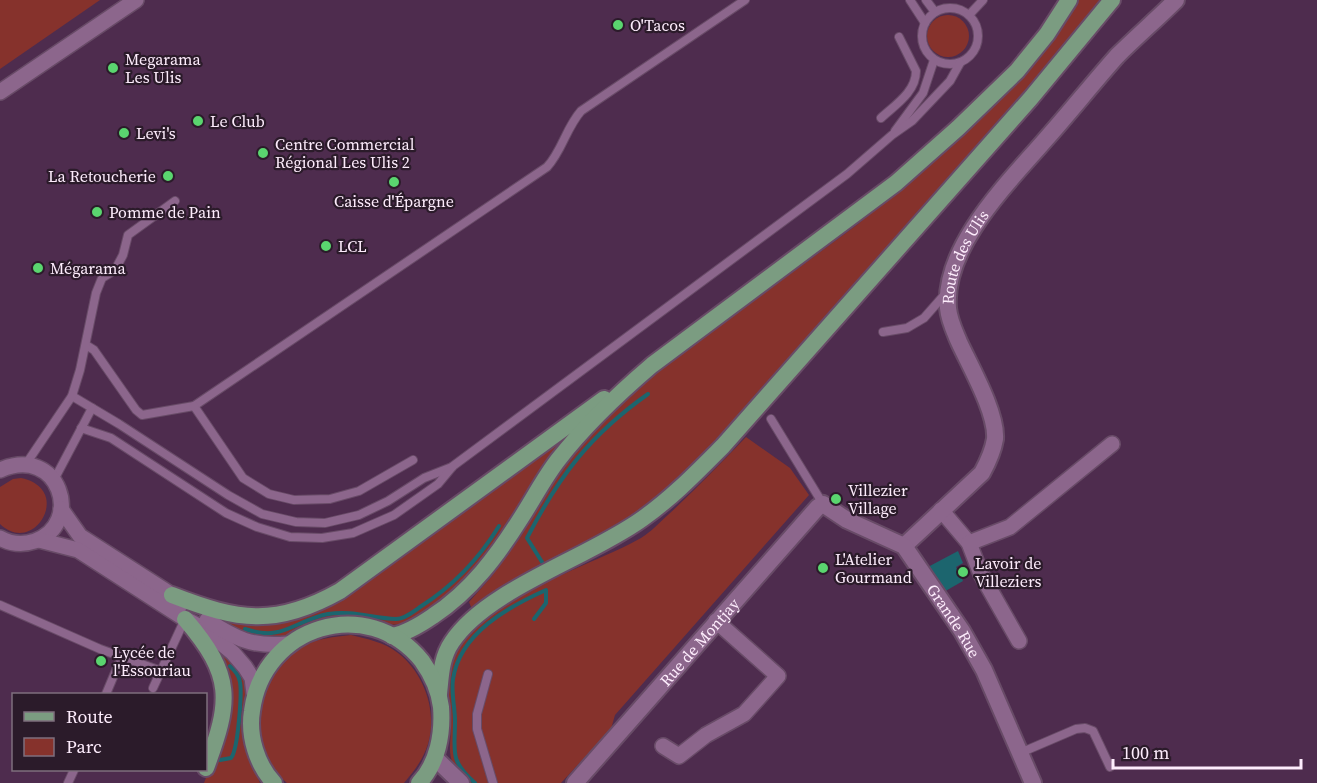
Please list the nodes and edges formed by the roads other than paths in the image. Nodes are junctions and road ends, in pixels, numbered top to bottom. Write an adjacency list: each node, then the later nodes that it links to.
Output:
1 (136, 0): 15 (street)
2 (745, 0): 24 (lane)
3 (910, 0): 11 (lane)
4 (926, 0): 9 (lane)
5 (983, 0): 10 (lane)
6 (1069, 0): 22 (main road)
7 (1112, 0): 56 (main road)
8 (1176, 0): 19 (street, Route des Ulis)
9 (935, 12): 10 (lane); 11 (lane)
10 (969, 15): 14 (lane)
11 (925, 23): 13 (lane)
12 (899, 37): 16 (lane)
13 (934, 60): 14 (lane); 17 (lane)
14 (960, 63): 17 (lane)
15 (0, 92)
16 (881, 118)
17 (892, 135): 31 (lane)
18 (175, 201): 21 (lane)
19 (949, 289): 20 (lane); 36 (street, Route des Ulis)
20 (883, 332)
21 (86, 345): 23 (lane); 24 (lane)
22 (628, 385): 43 (main road); 47 (main road)
23 (72, 396): 25 (lane); 30 (lane)
24 (194, 406): 29 (lane)
25 (92, 408): 27 (lane); 31 (lane)
26 (771, 419): 34 (lane)
27 (81, 428): 31 (lane); 33 (lane)
28 (1112, 444): 39 (street)
29 (413, 460)
30 (26, 464): 32 (street); 33 (street)
31 (453, 466)
32 (0, 470)
33 (54, 480): 35 (street)
34 (823, 504): 41 (street, Grande Rue); 46 (street, Rue de Montjay)
35 (61, 509): 38 (street); 43 (street)
36 (941, 510): 39 (street); 41 (street, Route des Ulis)
37 (0, 538): 40 (street)
38 (39, 540): 40 (street); 45 (street)
39 (969, 543): 48 (street)
40 (16, 544): 42 (street)
41 (903, 546): 58 (street, Grande Rue)
42 (0, 553)
43 (172, 595): 49 (street)
44 (0, 605): 50 (lane)
45 (185, 619): 51 (lane); 55 (street); 60 (main road)
46 (716, 621): 57 (street); 66 (street, Rue de Montjay)
47 (392, 636): 49 (main road); 56 (main road)
48 (1019, 640)
49 (287, 644): 55 (main road)
50 (122, 656): 51 (lane); 54 (lane)
51 (161, 671): 53 (lane)
52 (488, 674): 65 (lane)
53 (153, 688)
54 (106, 693)
55 (254, 693): 62 (main road)
56 (439, 694): 59 (main road)
57 (663, 746)
58 (1020, 753): 61 (lane); 67 (street, Grande Rue)
59 (435, 758): 63 (main road); 64 (street)
60 (207, 764)
61 (1110, 767)
62 (271, 781)
63 (419, 783)
64 (461, 783)
65 (493, 783)
66 (575, 783)
67 (1033, 783)

